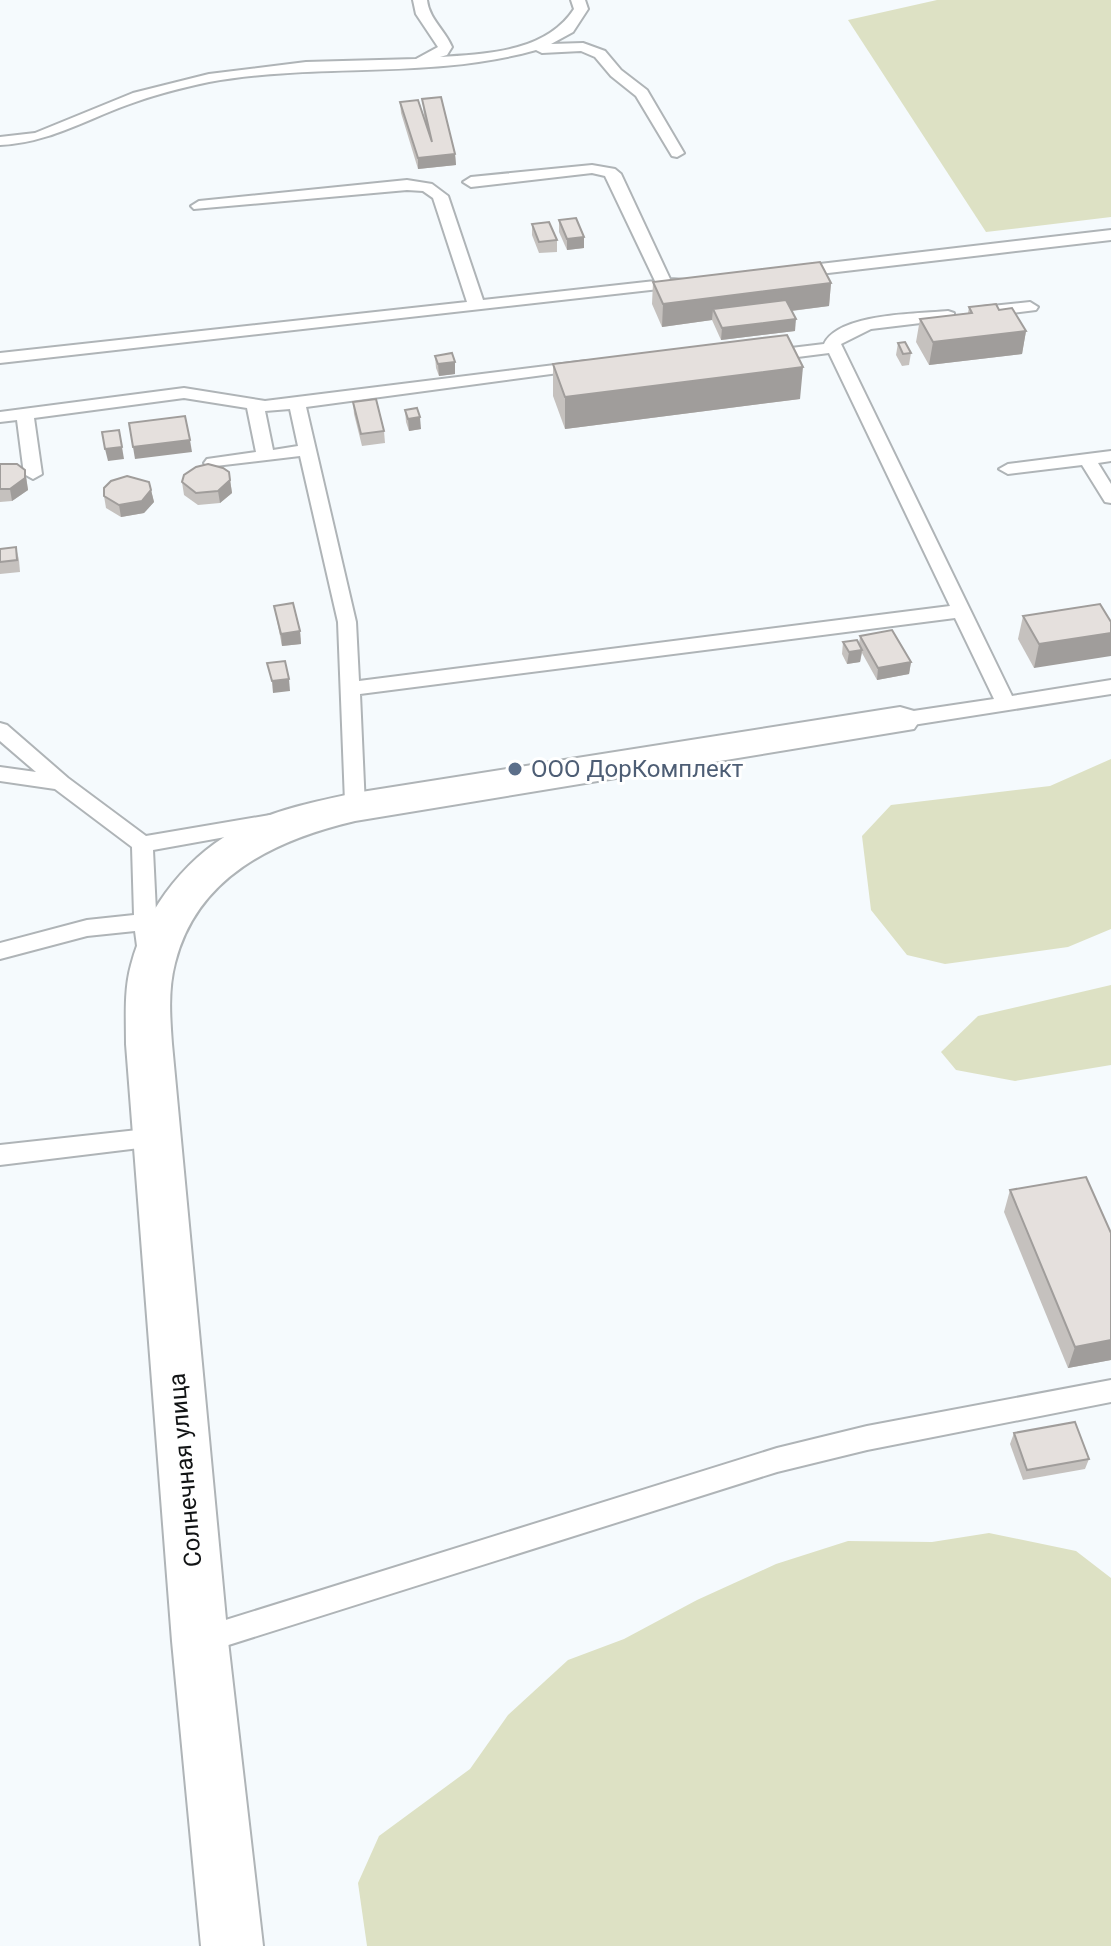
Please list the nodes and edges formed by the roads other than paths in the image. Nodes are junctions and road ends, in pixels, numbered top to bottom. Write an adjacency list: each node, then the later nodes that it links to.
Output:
1 (420, 0): 4 (lane)
2 (578, 0): 3 (lane)
3 (485, 56): 4 (lane); 6 (lane)
4 (411, 62): 5 (lane)
5 (0, 141)
6 (677, 153)
7 (471, 182): 12 (lane)
8 (199, 206): 13 (lane)
9 (1111, 235): 10 (lane)
10 (770, 274)
11 (694, 281): 12 (lane)
12 (664, 284): 13 (lane)
13 (476, 304): 16 (lane)
14 (1030, 307): 15 (lane)
15 (833, 348): 17 (lane); 31 (lane)
16 (0, 358)
17 (748, 358)
18 (602, 362): 19 (lane)
19 (297, 403): 20 (lane); 23 (lane)
20 (255, 405): 21 (lane); 24 (lane)
21 (25, 414): 22 (lane); 29 (lane)
22 (0, 417)
23 (309, 450): 24 (lane); 33 (lane)
24 (266, 456): 27 (lane)
25 (1111, 456): 26 (lane)
26 (1087, 459): 28 (lane); 30 (lane)
27 (213, 463)
28 (1008, 469)
29 (33, 474)
30 (1111, 498)
31 (961, 611): 33 (lane); 34 (lane)
32 (1111, 687): 34 (lane)
33 (351, 689): 39 (lane)
34 (1006, 704): 35 (lane)
35 (900, 720): 39 (street, Солнечная улица)
36 (0, 730): 38 (lane)
37 (0, 774): 38 (lane)
38 (61, 783): 40 (lane)
39 (355, 807): 40 (lane); 41 (street, Солнечная улица)
40 (142, 844): 41 (lane)
41 (158, 920): 42 (lane); 43 (street, Солнечная улица)
42 (0, 951)
43 (156, 1137): 44 (lane); 46 (street, Солнечная улица)
44 (0, 1155)
45 (1111, 1391): 46 (lane)
46 (200, 1641): 47 (street, Солнечная улица)
47 (232, 1946)

